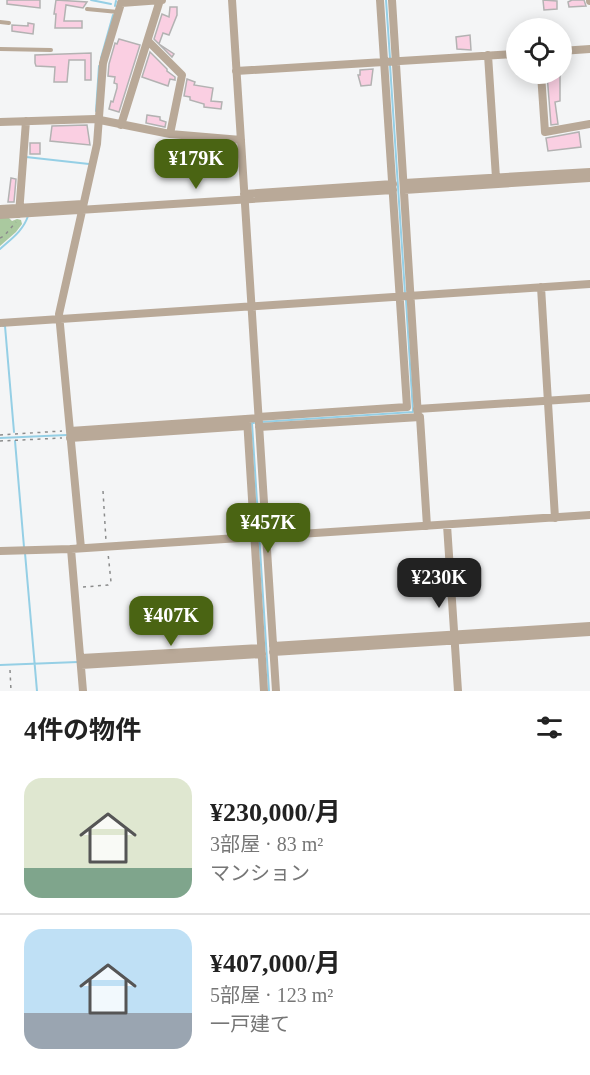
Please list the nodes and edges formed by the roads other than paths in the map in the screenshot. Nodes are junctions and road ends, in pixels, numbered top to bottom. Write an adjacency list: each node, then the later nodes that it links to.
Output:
1 (161, 0): 5 (street); 10 (street)
2 (232, 0): 19 (street)
3 (380, 0): 18 (street)
4 (392, 0): 17 (street)
5 (121, 1): 7 (street)
6 (87, 9): 7 (lane)
7 (118, 12): 21 (street)
8 (0, 22): 9 (lane)
9 (9, 24)
10 (148, 41): 25 (street); 26 (street)
11 (0, 49): 13 (lane)
12 (590, 49): 14 (street)
13 (51, 50)
14 (572, 50)
15 (506, 54): 16 (street)
16 (488, 55): 17 (street); 30 (street)
17 (396, 61): 18 (street); 32 (street)
18 (385, 62): 19 (street); 31 (street)
19 (236, 71): 27 (street)
20 (542, 84): 24 (street)
21 (99, 120): 22 (street); 25 (street); 34 (street)
22 (26, 121): 23 (street); 36 (street)
23 (0, 122)
24 (590, 124)
25 (121, 125): 26 (street)
26 (170, 134): 27 (street)
27 (241, 140): 33 (street)
28 (590, 172): 30 (street)
29 (590, 177): 32 (street)
30 (496, 178): 32 (street)
31 (393, 187): 33 (street); 41 (street)
32 (404, 187): 40 (street)
33 (244, 197): 34 (street); 42 (street)
34 (83, 207): 36 (street); 43 (street)
35 (0, 209): 36 (street)
36 (19, 211): 37 (street)
37 (0, 215)
38 (590, 284): 39 (street)
39 (541, 288): 40 (street); 46 (street)
40 (411, 296): 41 (street); 48 (street)
41 (400, 297): 42 (street); 49 (street)
42 (251, 306): 43 (street); 49 (street)
43 (59, 320): 44 (street); 52 (street)
44 (0, 323)
45 (590, 398): 46 (street)
46 (548, 403): 47 (street); 48 (street); 54 (street)
47 (590, 403)
48 (418, 413): 51 (street); 56 (street)
49 (258, 418): 50 (street); 51 (street)
50 (247, 422): 52 (street); 57 (street)
51 (259, 427): 57 (street)
52 (70, 435): 58 (street)
53 (590, 515): 54 (street)
54 (555, 518): 55 (street)
55 (447, 525): 56 (street); 63 (street)
56 (426, 526): 57 (street)
57 (260, 537): 58 (street); 64 (street); 65 (street)
58 (81, 548): 59 (street)
59 (71, 549): 60 (street); 66 (street)
60 (0, 551)
61 (590, 626): 63 (street)
62 (590, 632): 63 (street)
63 (454, 638): 64 (street); 70 (street)
64 (273, 649): 69 (street)
65 (262, 651): 66 (street); 68 (street)
66 (81, 661): 67 (street)
67 (83, 691)
68 (264, 691)
69 (276, 691)
70 (458, 691)

